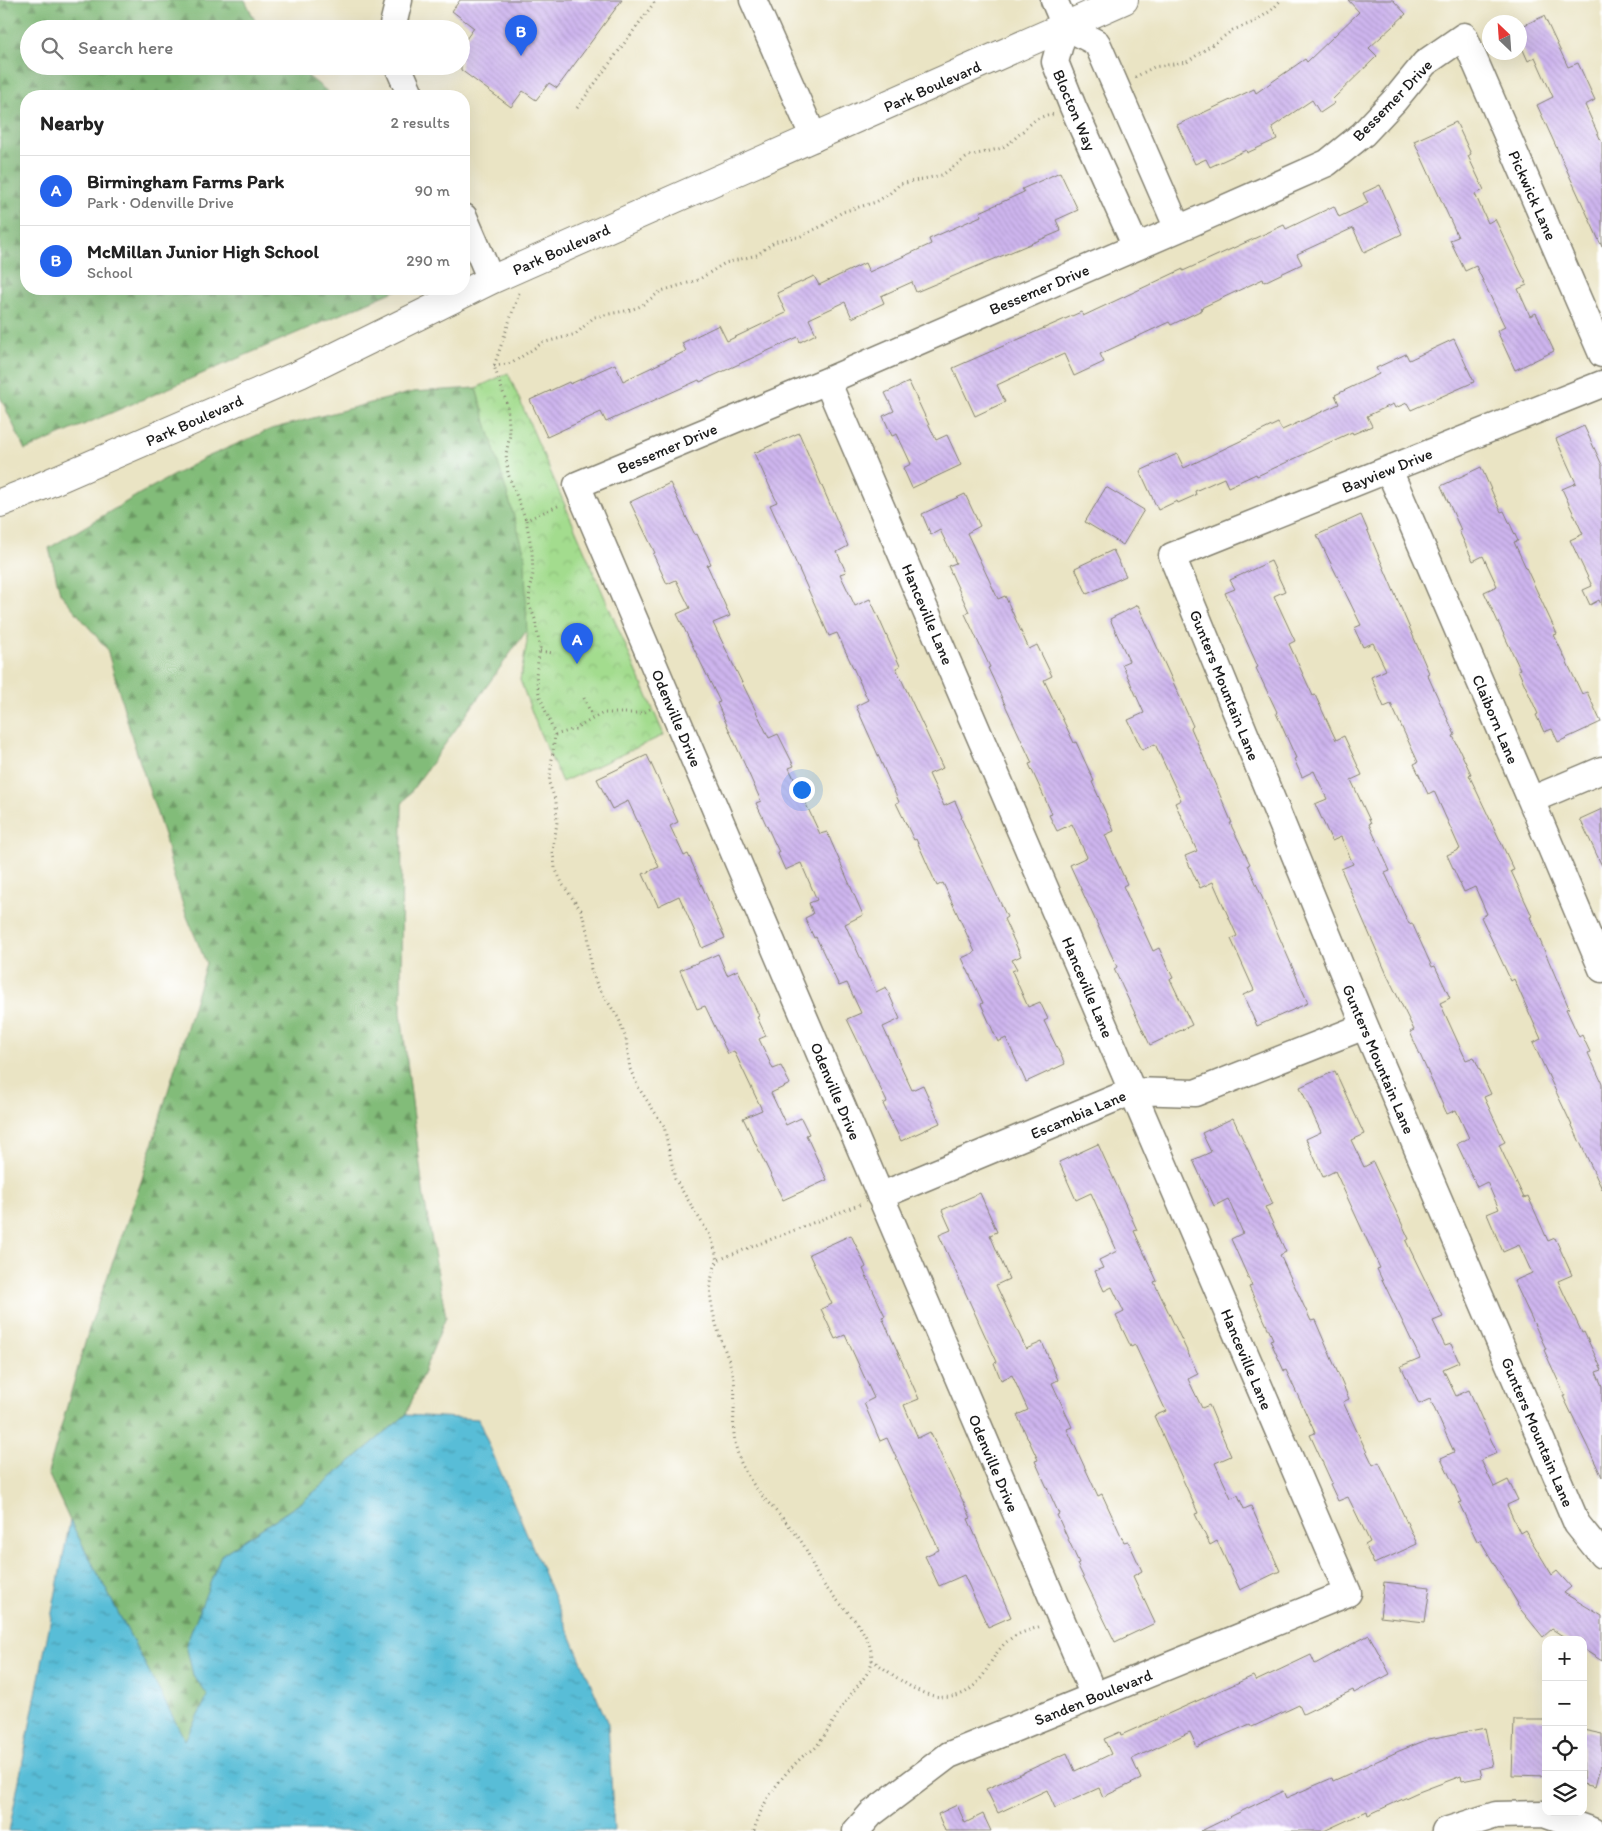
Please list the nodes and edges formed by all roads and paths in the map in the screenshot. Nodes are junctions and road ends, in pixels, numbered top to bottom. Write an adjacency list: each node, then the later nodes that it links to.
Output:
1 (656, 0): 13 (path)
2 (754, 0): 15 (street)
3 (1054, 0): 8 (street)
4 (1124, 0): 8 (main road, Park Boulevard)
5 (1281, 0): 11 (path)
6 (399, 1): 7 (street)
7 (394, 20)
8 (1065, 26): 15 (main road, Park Boulevard); 17 (street); 18 (street, Blocton Way)
9 (1464, 36): 17 (street, Bessemer Drive); 20 (street, Pickwick Lane)
10 (402, 75): 12 (street)
11 (1131, 81)
12 (408, 90)
13 (577, 108)
14 (1058, 113): 21 (path)
15 (814, 138): 19 (main road, Park Boulevard)
16 (470, 227): 19 (street)
17 (1178, 229): 18 (street, Bessemer Drive)
18 (1136, 247): 22 (street, Bessemer Drive)
19 (504, 283): 21 (path); 26 (main road, Park Boulevard)
20 (1602, 354)
21 (494, 366): 28 (path)
22 (828, 380): 25 (street, Bessemer Drive); 40 (street, Hanceville Lane)
23 (1602, 384): 24 (street, Bayview Drive)
24 (1389, 470): 29 (street, Bayview Drive); 37 (street, Claiborn Lane)
25 (577, 485): 41 (street, Odenville Drive)
26 (0, 503)
27 (560, 505): 28 (path)
28 (526, 520): 30 (path)
29 (1172, 556): 39 (street, Gunters Mountain Lane)
30 (540, 651): 31 (path); 35 (path)
31 (553, 652)
32 (584, 698): 34 (path)
33 (654, 708): 34 (path)
34 (593, 718): 35 (path)
35 (555, 735): 42 (path)
36 (1602, 770): 37 (street)
37 (1532, 800): 38 (street, Claiborn Lane)
38 (1602, 970)
39 (1365, 1026): 40 (street, Escambia Lane); 43 (street, Gunters Mountain Lane)
40 (1132, 1091): 41 (street, Escambia Lane); 44 (street, Hanceville Lane)
41 (872, 1200): 42 (path); 47 (street, Odenville Drive)
42 (718, 1260): 46 (path)
43 (1602, 1555)
44 (1348, 1593): 47 (street, Sanden Boulevard)
45 (1041, 1626): 46 (path)
46 (872, 1660): 48 (path)
47 (1094, 1696): 49 (street, Sanden Boulevard)
48 (754, 1831)
49 (856, 1831)
50 (1445, 1831): 51 (street)
51 (1592, 1831)

